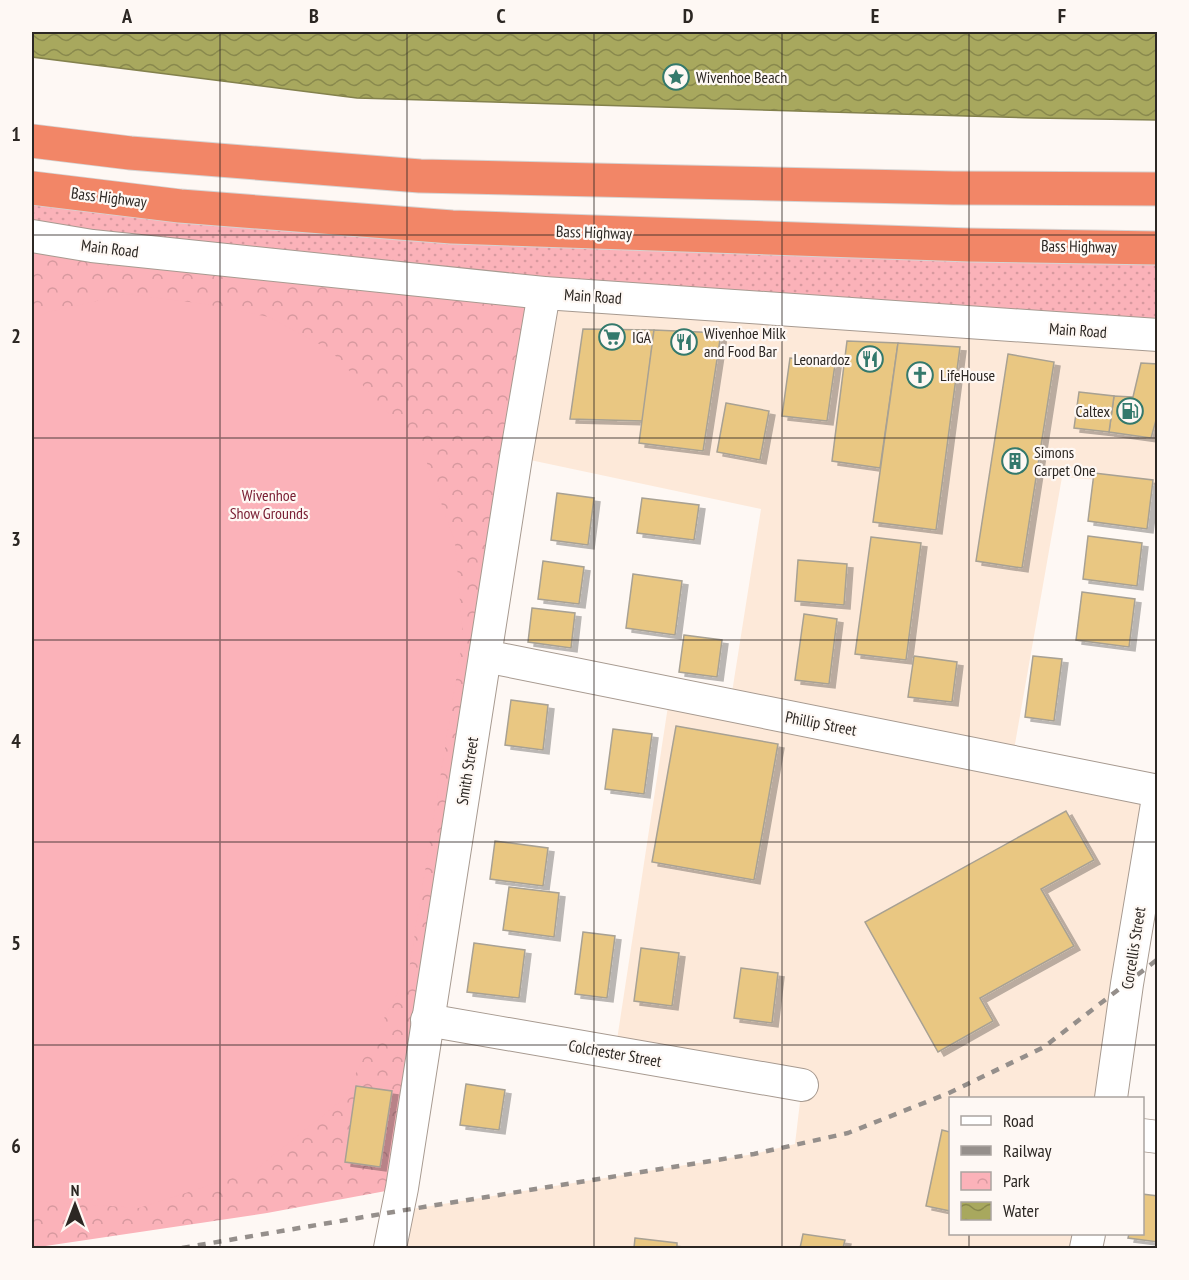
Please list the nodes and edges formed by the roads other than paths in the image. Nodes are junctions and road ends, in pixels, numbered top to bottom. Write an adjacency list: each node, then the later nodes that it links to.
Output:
1 (32, 141): 3 (highway)
2 (32, 188): 5 (highway, Bass Highway)
3 (1158, 189)
4 (32, 236): 6 (street, Main Road)
5 (1158, 248)
6 (544, 293): 7 (street, Main Road); 8 (street, Smith Street)
7 (1158, 335)
8 (485, 656): 9 (street, Phillip Street); 11 (street, Smith Street)
9 (1158, 791)
10 (1158, 798): 13 (street, Corcellis Street)
11 (427, 1020): 12 (street, Colchester Street); 14 (street, Smith Street)
12 (802, 1085)
13 (1111, 1097)
14 (390, 1248)

